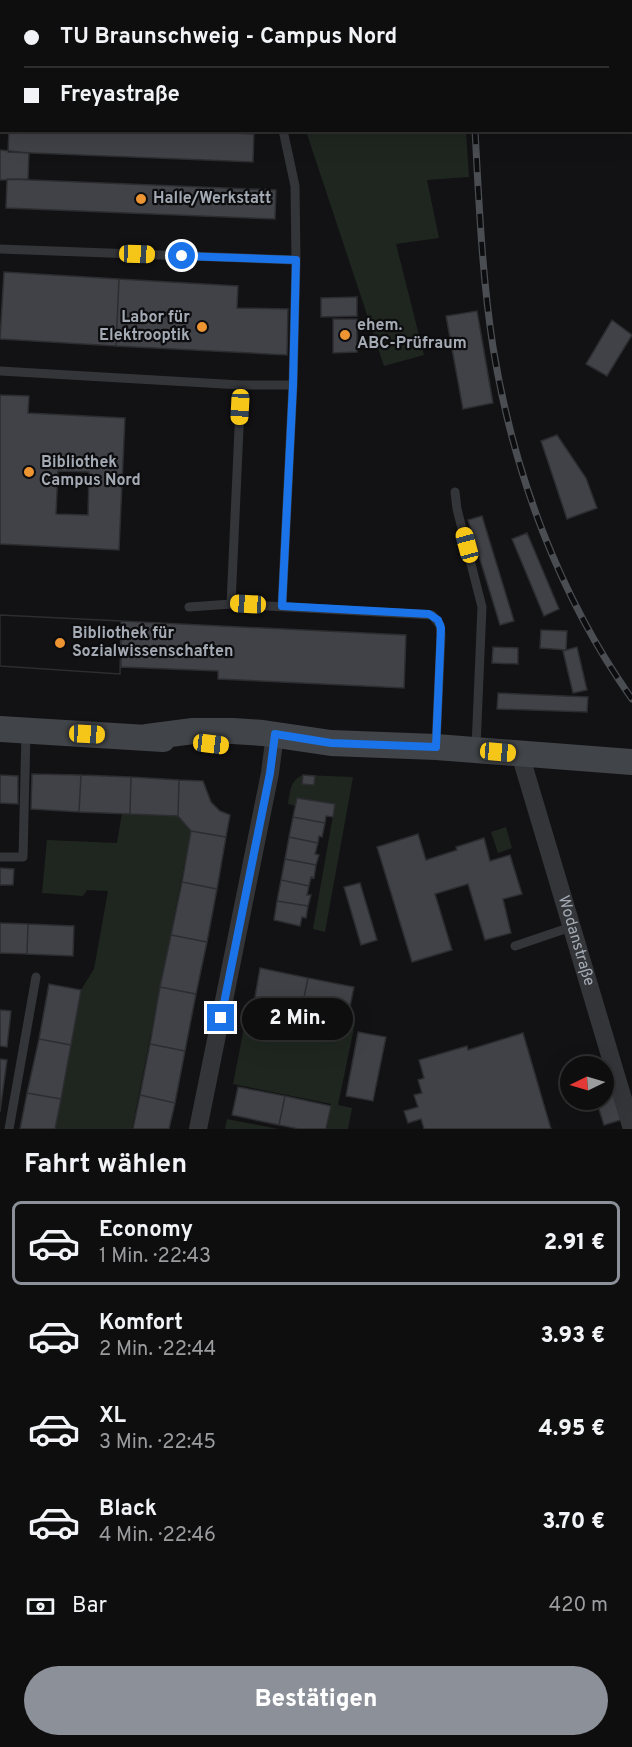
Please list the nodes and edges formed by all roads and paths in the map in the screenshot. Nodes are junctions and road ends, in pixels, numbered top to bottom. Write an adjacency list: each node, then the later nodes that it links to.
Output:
1 (283, 132): 3 (lane)
2 (0, 249): 3 (lane)
3 (296, 260): 6 (lane)
4 (0, 370): 5 (lane)
5 (241, 385): 6 (lane); 8 (lane)
6 (293, 385): 9 (lane)
7 (455, 492): 15 (lane)
8 (231, 604): 9 (lane); 10 (lane)
9 (282, 606): 14 (lane)
10 (189, 607)
11 (0, 729): 12 (main road)
12 (26, 730): 13 (main road); 18 (lane)
13 (274, 741): 14 (main road); 23 (street)
14 (436, 747): 15 (main road)
15 (476, 750): 16 (main road)
16 (520, 754): 17 (main road); 19 (street, Wodanstraße)
17 (632, 762)
18 (0, 857)
19 (571, 927): 20 (lane); 24 (street, Wodanstraße)
20 (514, 946)
21 (36, 977): 22 (lane)
22 (9, 1129)
23 (198, 1129)
24 (632, 1129)

